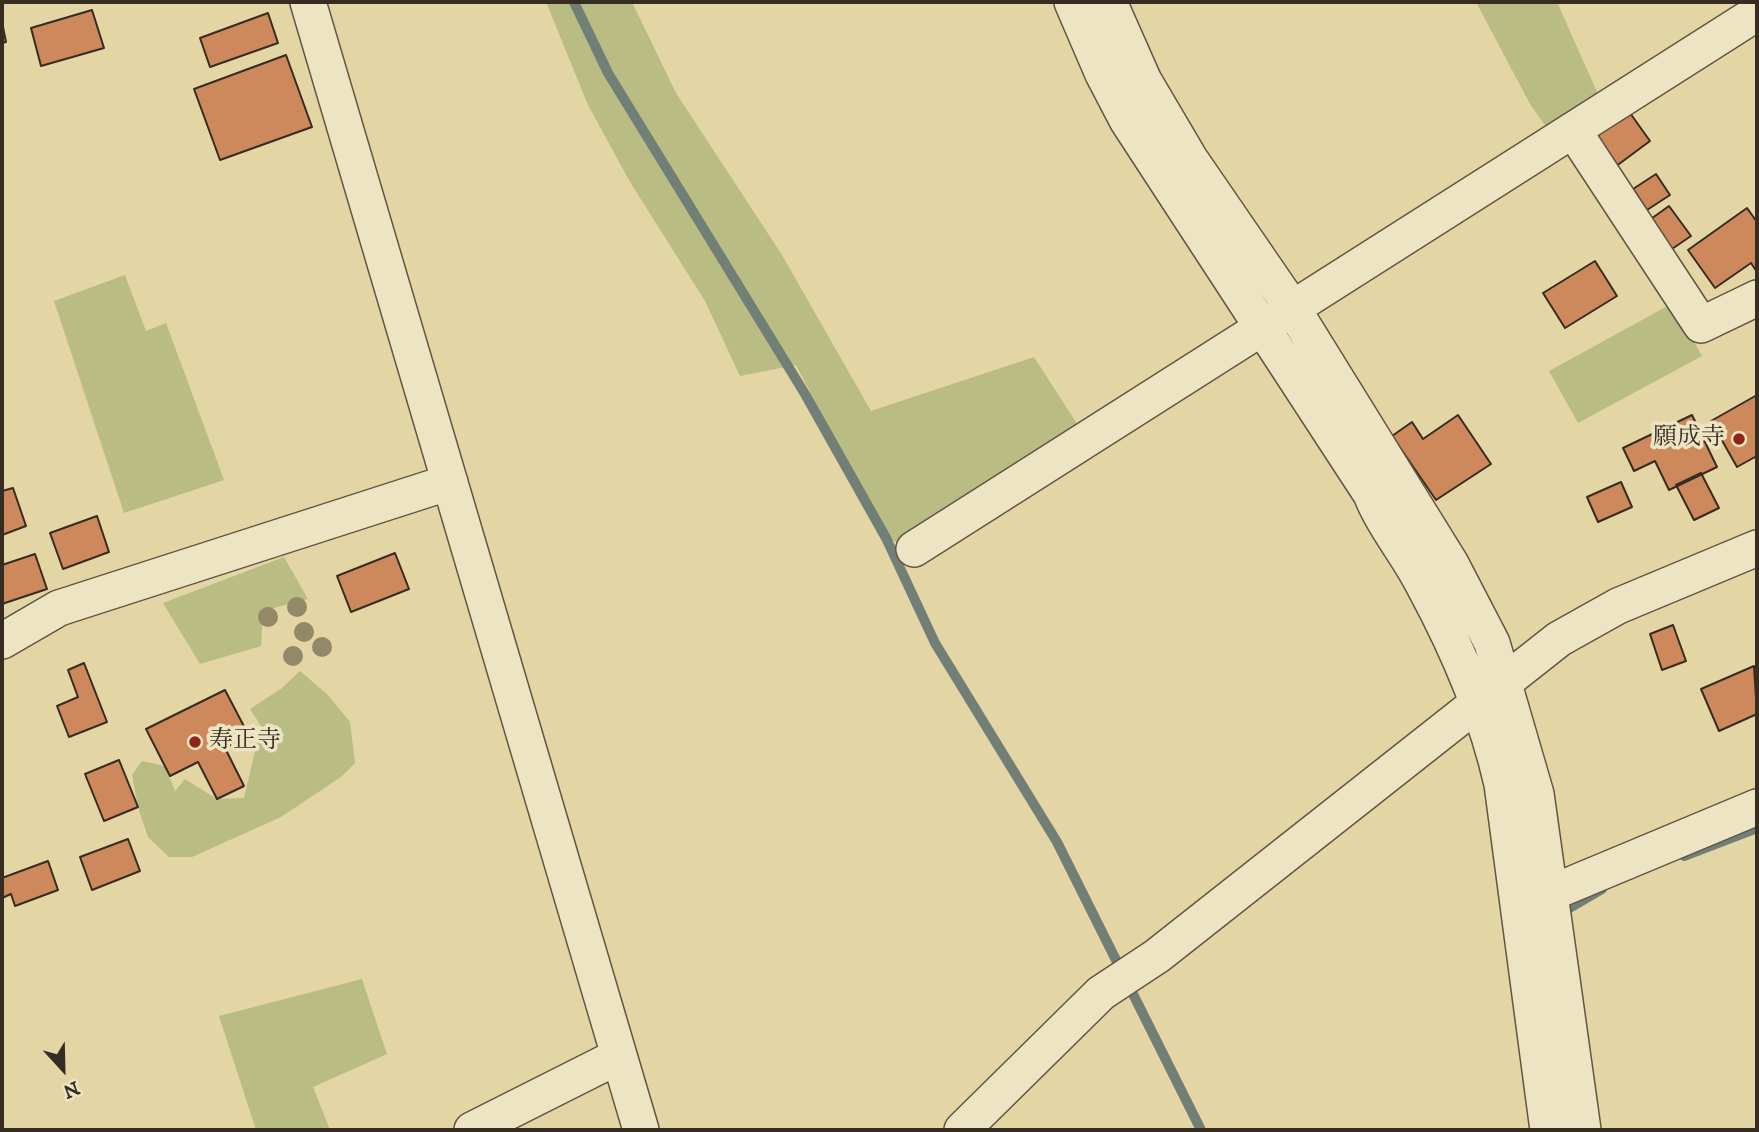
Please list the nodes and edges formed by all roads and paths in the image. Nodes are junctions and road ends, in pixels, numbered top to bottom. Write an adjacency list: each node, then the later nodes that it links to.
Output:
1 (308, 2): 9 (street)
2 (1072, 2): 8 (street)
3 (1109, 2): 7 (street)
4 (1757, 13): 5 (street)
5 (1573, 130): 6 (street); 7 (street)
6 (1757, 298)
7 (1293, 309): 8 (street); 13 (street)
8 (1261, 329): 11 (street); 14 (street)
9 (450, 482): 12 (street); 17 (street)
10 (1757, 548): 13 (street)
11 (914, 549)
12 (2, 641)
13 (1505, 681): 14 (street); 16 (street)
14 (1478, 702): 20 (street); 21 (street)
15 (1757, 807): 16 (street)
16 (1551, 893): 22 (street)
17 (619, 1056): 18 (street); 19 (street)
18 (472, 1130)
19 (642, 1130)
20 (962, 1130)
21 (1548, 1130)
22 (1583, 1130)

